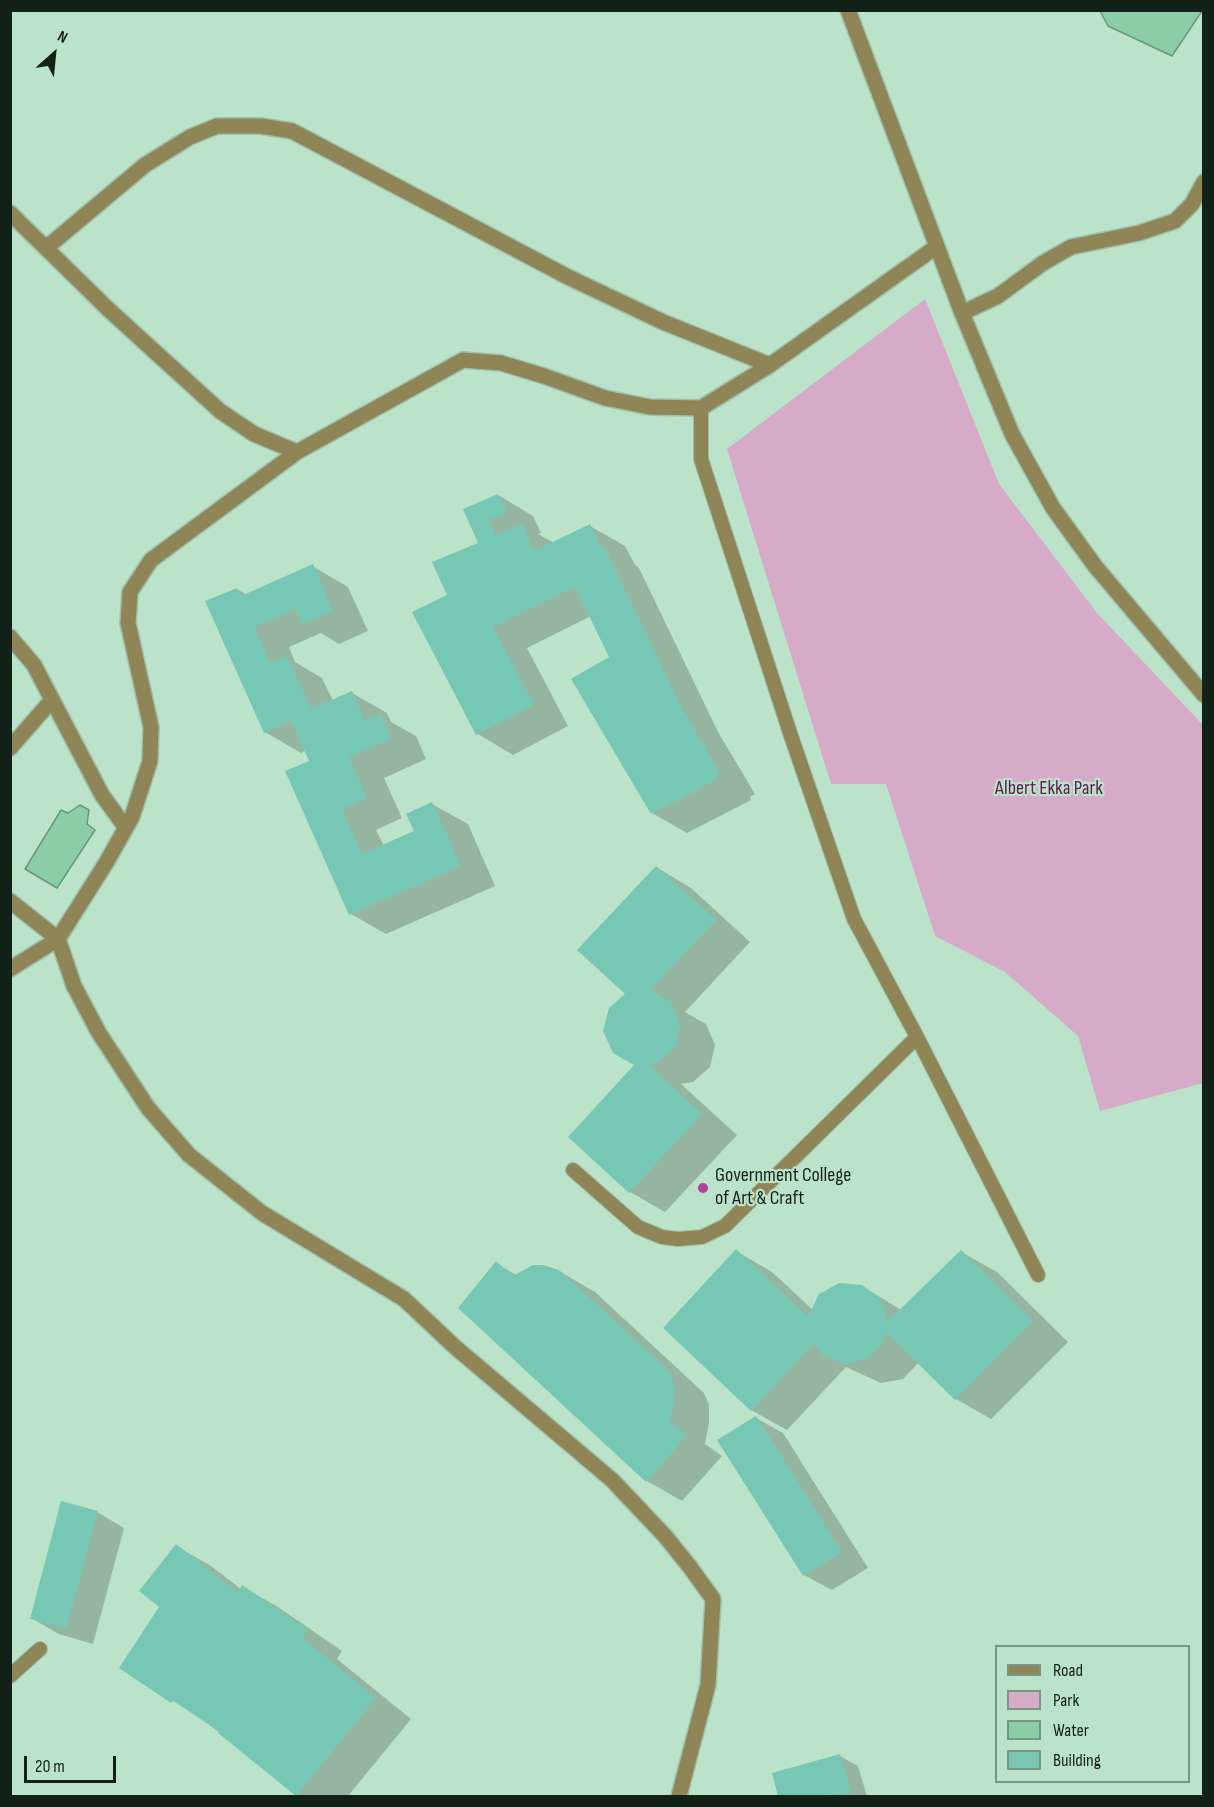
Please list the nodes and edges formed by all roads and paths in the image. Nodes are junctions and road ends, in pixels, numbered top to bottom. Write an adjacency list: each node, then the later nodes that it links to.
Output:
1 (848, 10): 4 (street)
2 (1203, 182): 6 (street)
3 (10, 213): 5 (street)
4 (936, 247): 6 (street); 7 (street)
5 (46, 248): 7 (street); 9 (street)
6 (962, 313): 11 (street)
7 (770, 365): 8 (street)
8 (701, 408): 9 (street); 18 (lane)
9 (297, 452): 14 (street)
10 (10, 637): 12 (street)
11 (1203, 695)
12 (52, 700): 13 (street); 14 (street)
13 (10, 748)
14 (126, 828): 16 (street)
15 (10, 901): 16 (street)
16 (58, 939): 17 (street); 23 (street)
17 (10, 969)
18 (917, 1037): 19 (lane); 20 (lane)
19 (573, 1170)
20 (1038, 1275)
21 (40, 1649): 22 (lane)
22 (10, 1676)
23 (679, 1797)

